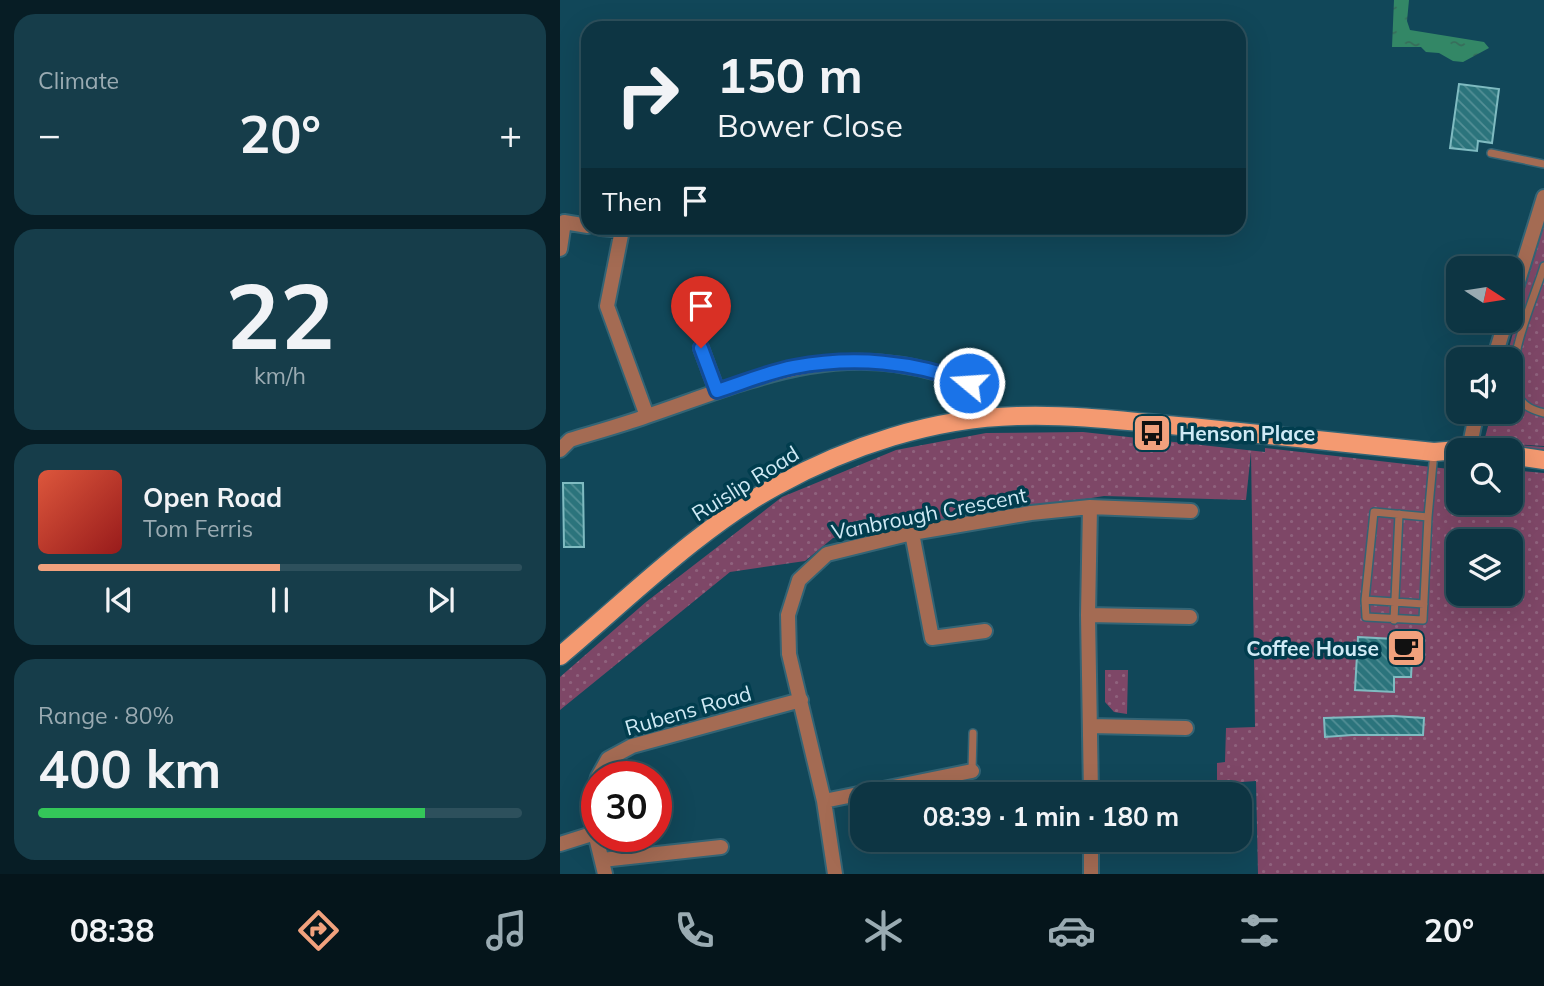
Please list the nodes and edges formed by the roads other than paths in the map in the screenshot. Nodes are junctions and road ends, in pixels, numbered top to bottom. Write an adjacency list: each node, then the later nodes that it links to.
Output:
1 (1491, 153): 2 (lane)
2 (1544, 164)
3 (1544, 197): 7 (street)
4 (581, 225): 6 (street)
5 (621, 235): 12 (street)
6 (560, 249)
7 (1523, 265)
8 (1544, 265): 11 (lane)
9 (701, 348): 10 (street)
10 (717, 391): 12 (street); 13 (street)
11 (1544, 414)
12 (647, 416): 14 (street)
13 (990, 418): 16 (main road, Ruislip Road); 31 (main road, Ruislip Road)
14 (560, 450)
15 (1446, 451): 16 (main road, Ruislip Road)
16 (1433, 452): 22 (lane)
17 (1523, 457): 18 (main road)
18 (1544, 460)
19 (1090, 507): 20 (street); 23 (street, Vanbrough Crescent); 27 (street)
20 (1191, 511)
21 (1399, 514): 22 (lane); 24 (lane); 25 (lane)
22 (1428, 517): 26 (lane)
23 (912, 533): 30 (street); 32 (street, Vanbrough Crescent)
24 (1365, 600): 25 (lane); 29 (lane)
25 (1395, 602): 26 (lane); 29 (lane)
26 (1424, 604): 29 (lane)
27 (1088, 615): 28 (street); 33 (street)
28 (1190, 617)
29 (1394, 620)
30 (985, 631)
31 (560, 656)
32 (801, 700): 36 (street, Rubens Road); 39 (street, Vanbrough Crescent)
33 (1090, 726): 34 (street); 38 (street)
34 (1186, 728)
35 (972, 733): 37 (lane)
36 (607, 761)
37 (972, 771): 39 (street)
38 (1091, 782)
39 (824, 801): 45 (street, Vanbrough Crescent)
40 (581, 837): 41 (street)
41 (560, 844)
42 (721, 847): 44 (street)
43 (1091, 852): 46 (street)
44 (604, 867)
45 (835, 874)
46 (1091, 874)

